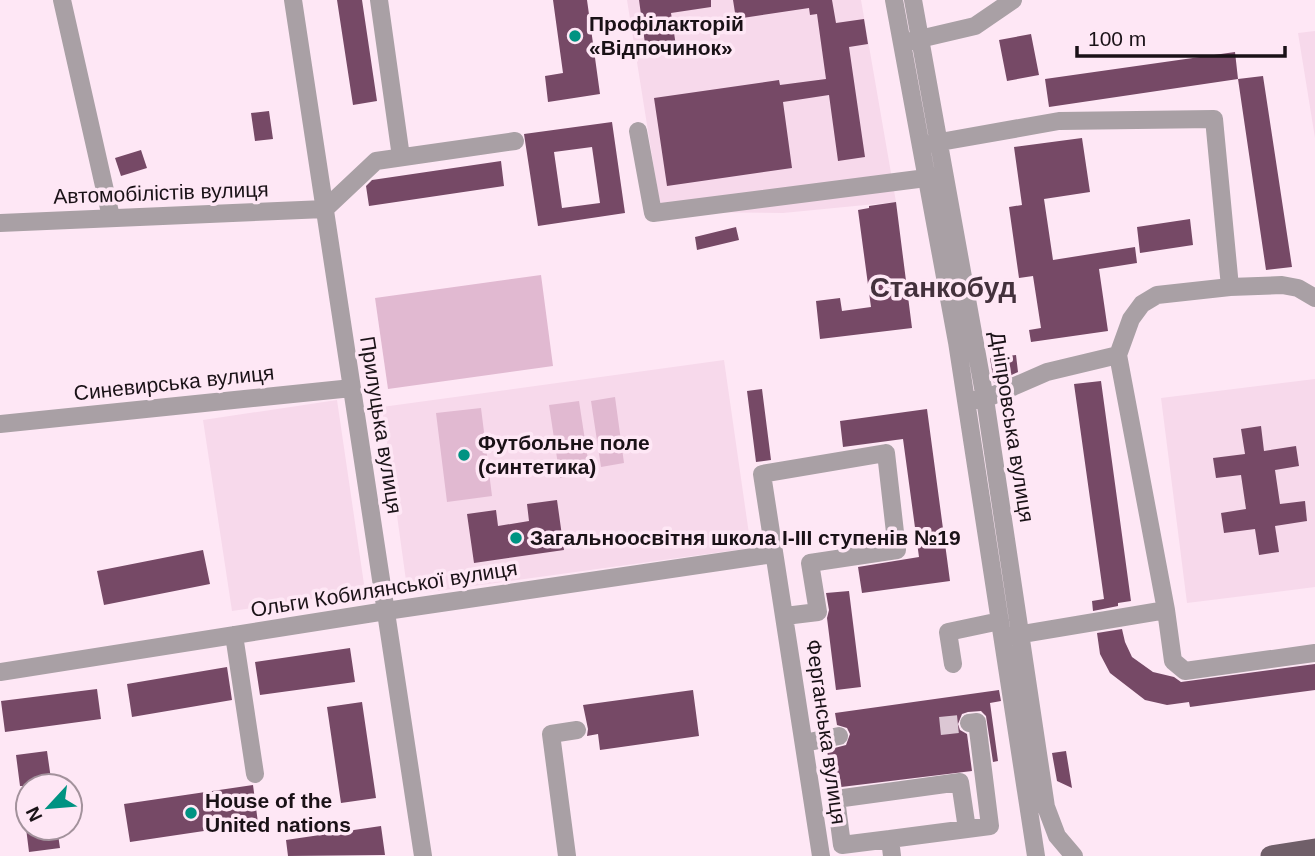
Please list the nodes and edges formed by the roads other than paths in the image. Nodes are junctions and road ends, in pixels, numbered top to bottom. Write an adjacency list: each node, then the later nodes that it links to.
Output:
1 (62, 0): 17 (street)
2 (293, 0): 16 (street, Прилуцька вулиця)
3 (379, 0): 13 (street)
4 (894, 0): 8 (street, Дніпровська вулиця)
5 (913, 0): 7 (street, Дніпровська вулиця)
6 (1013, 0): 7 (street)
7 (920, 40): 8 (street); 11 (street, Дніпровська вулиця)
8 (901, 43): 12 (street, Дніпровська вулиця)
9 (638, 131): 15 (street)
10 (515, 141): 13 (street)
11 (939, 142): 12 (street); 14 (street, Дніпровська вулиця); 19 (street)
12 (920, 145): 15 (street, Дніпровська вулиця)
13 (401, 158): 16 (street)
14 (945, 175): 15 (street); 23 (street, Дніпровська вулиця)
15 (926, 178): 24 (street, Дніпровська вулиця)
16 (325, 209): 17 (street, Автомобілістів вулиця); 22 (street, Прилуцька вулиця)
17 (111, 217): 18 (street, Автомобілістів вулиця)
18 (0, 223)
19 (1230, 286): 20 (street); 21 (street)
20 (1315, 298)
21 (1118, 355): 23 (street); 27 (street)
22 (352, 388): 25 (street, Синевирська вулиця); 28 (street, Прилуцька вулиця)
23 (985, 399): 24 (street); 30 (street, Дніпровська вулиця)
24 (966, 401): 30 (street, Дніпровська вулиця)
25 (0, 424)
26 (774, 554): 28 (street, Ольги Кобилянської вулиця); 29 (street, Ферганська вулиця); 29 (street, Ферганська вулиця)
27 (1166, 610): 30 (street); 32 (street)
28 (386, 611): 31 (street, Ольги Кобилянської вулиця); 43 (street, Прилуцька вулиця)
29 (785, 616): 38 (street, Ферганська вулиця)
30 (1008, 631): 33 (street); 46 (street, Дніпровська вулиця); 47 (street, Дніпровська вулиця)
31 (234, 635): 34 (street, Ольги Кобилянської вулиця); 39 (street)
32 (1315, 653)
33 (953, 664)
34 (0, 672)
35 (969, 723): 40 (street)
36 (577, 730): 44 (street)
37 (839, 736): 38 (street)
38 (804, 743): 45 (street, Ферганська вулиця)
39 (255, 774)
40 (967, 829): 41 (street); 41 (street)
41 (891, 848)
42 (1315, 849): 48 (main road)
43 (423, 856)
44 (567, 856)
45 (821, 856)
46 (1037, 856)
47 (1074, 856)
48 (1271, 856)

